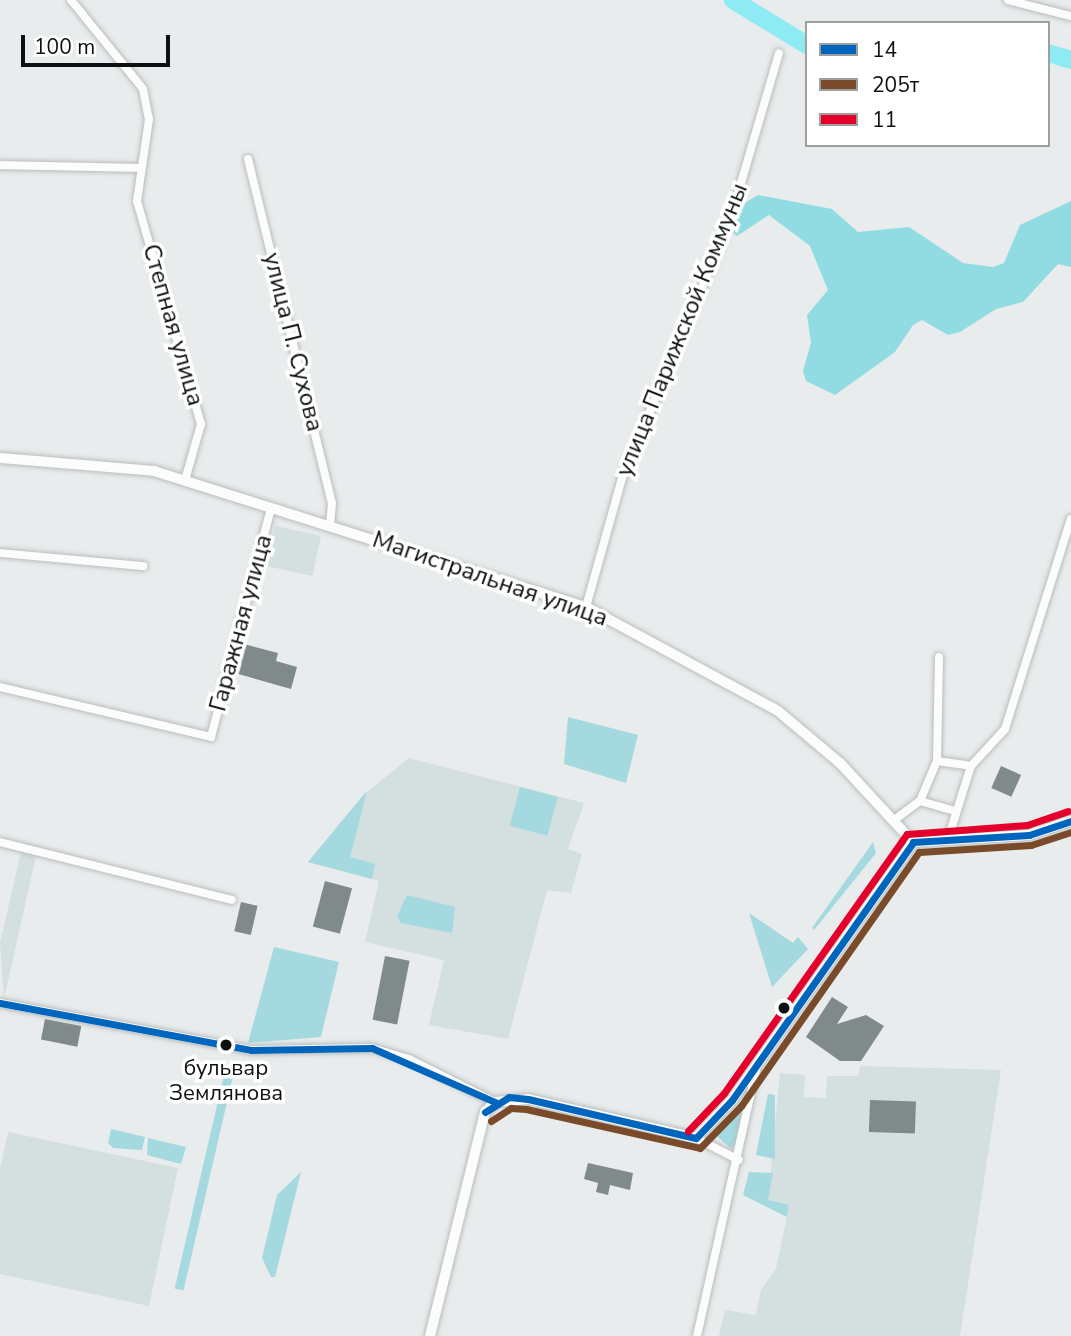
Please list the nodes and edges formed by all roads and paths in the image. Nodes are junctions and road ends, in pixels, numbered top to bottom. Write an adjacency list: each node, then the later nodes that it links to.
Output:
1 (71, 0): 7 (street, Степная улица)
2 (1008, 0): 3 (street)
3 (1071, 16)
4 (779, 53): 15 (street, улица Парижской Коммуны)
5 (248, 159): 12 (street, улица П. Сухова)
6 (0, 164): 7 (street)
7 (139, 168): 9 (street, Степная улица)
8 (0, 458): 9 (street, Магистральная улица)
9 (185, 480): 10 (street, Магистральная улица)
10 (271, 508): 12 (street, Магистральная улица); 17 (street, Гаражная улица)
11 (1071, 519): 19 (street)
12 (330, 525): 15 (street, Магистральная улица)
13 (0, 554): 14 (street)
14 (142, 566)
15 (586, 607): 22 (street, Магистральная улица)
16 (939, 657): 18 (street)
17 (0, 687)
18 (937, 761): 19 (street); 20 (street)
19 (971, 765): 21 (street)
20 (920, 801): 21 (street); 22 (street)
21 (954, 811): 24 (street)
22 (893, 821): 26 (street, Магистральная улица)
23 (1071, 821): 24 (street)
24 (950, 836): 26 (street)
25 (0, 842): 27 (street)
26 (913, 842): 29 (street)
27 (232, 900)
28 (0, 1003): 30 (street)
29 (757, 1065): 31 (street); 32 (street)
30 (495, 1102): 31 (street); 33 (street)
31 (696, 1138): 32 (street)
32 (739, 1160): 34 (street)
33 (430, 1336)
34 (697, 1336)

